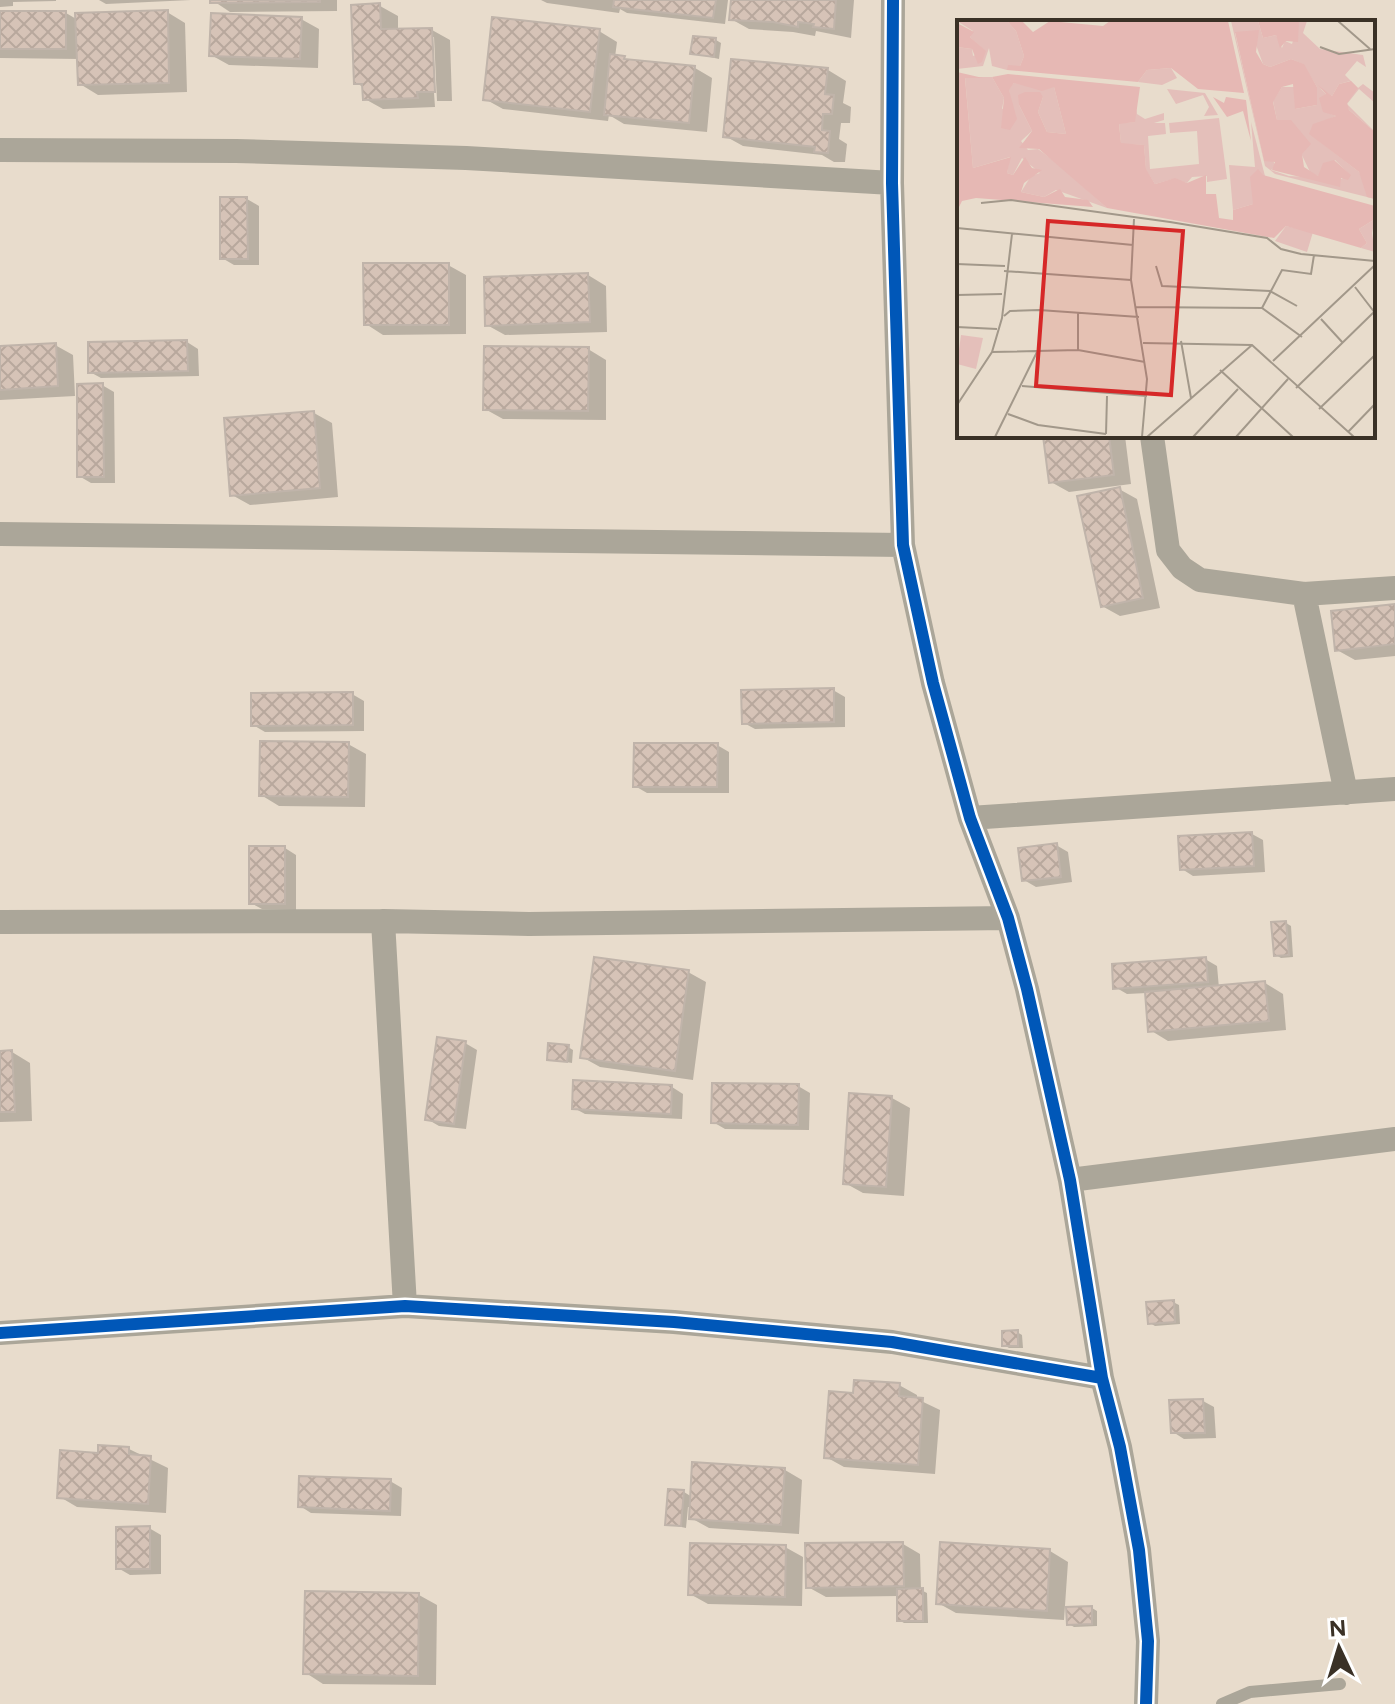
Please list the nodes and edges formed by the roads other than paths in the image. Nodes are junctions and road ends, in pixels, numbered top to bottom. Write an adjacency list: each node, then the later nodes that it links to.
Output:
1 (893, 0): 3 (street)
2 (0, 150): 3 (street)
3 (892, 183): 6 (street)
4 (1152, 438): 8 (street)
5 (0, 534): 6 (street)
6 (903, 545): 11 (street)
7 (1395, 588): 8 (street)
8 (1304, 594): 10 (street)
9 (1395, 789): 10 (street)
10 (1346, 793): 11 (street)
11 (970, 818): 12 (street)
12 (1008, 918): 13 (street); 16 (street)
13 (383, 921): 14 (street); 17 (street)
14 (0, 922)
15 (1395, 1139): 16 (street)
16 (1070, 1180): 19 (street)
17 (405, 1306): 18 (street); 19 (street)
18 (0, 1333)
19 (1102, 1378): 21 (street)
20 (1340, 1684): 22 (lane)
21 (1146, 1704)
22 (1222, 1704)

